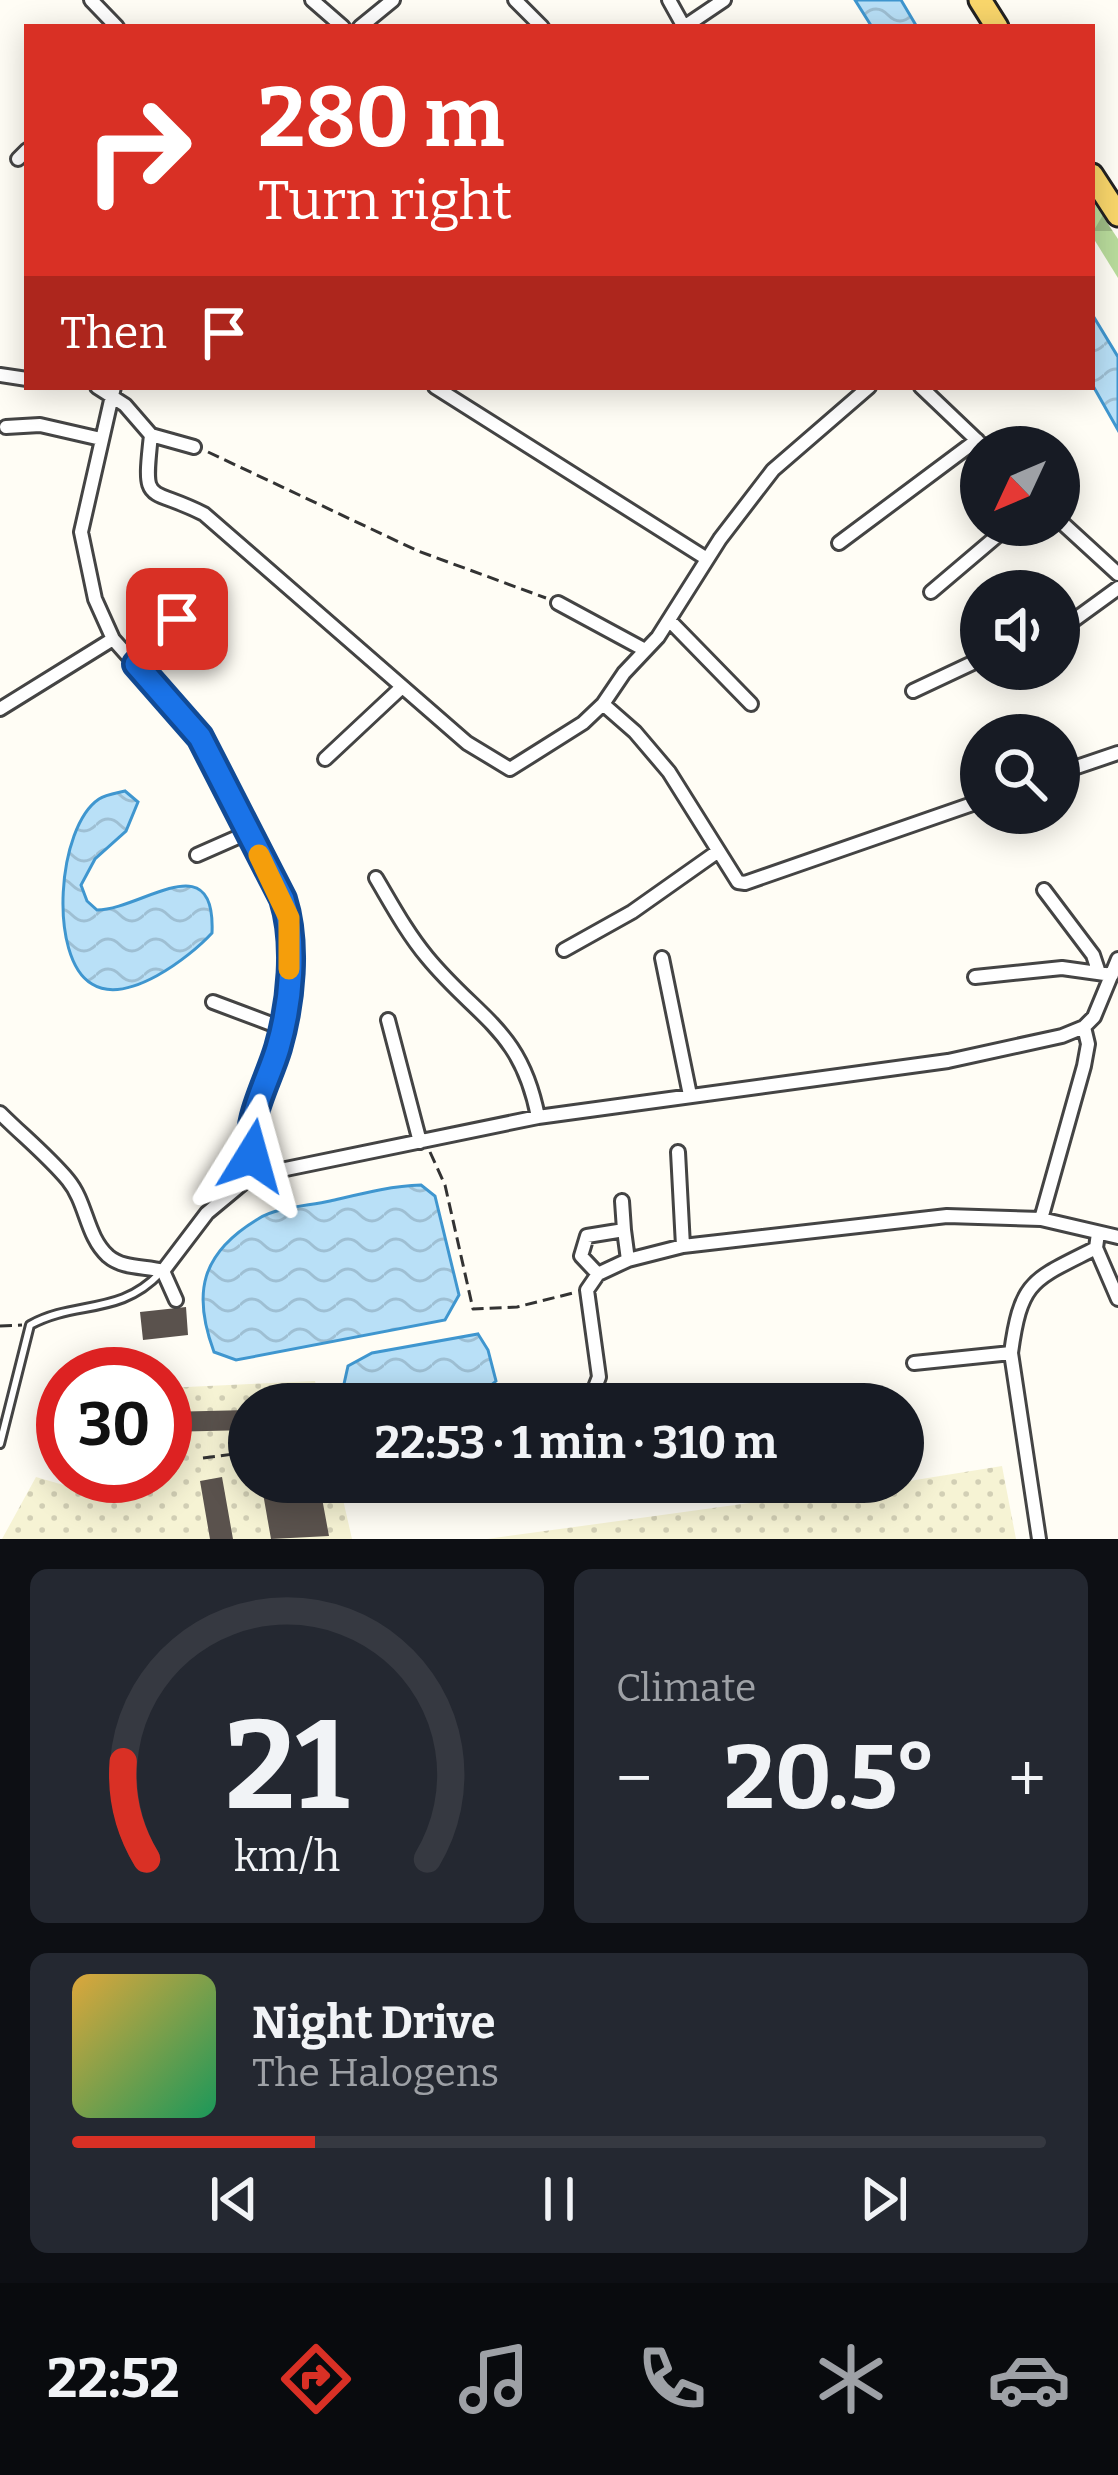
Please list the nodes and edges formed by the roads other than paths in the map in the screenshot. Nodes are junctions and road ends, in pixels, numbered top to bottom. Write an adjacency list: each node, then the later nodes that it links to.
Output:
1 (91, 0): 6 (street)
2 (312, 0): 7 (street)
3 (393, 0): 8 (street)
4 (515, 0): 9 (street)
5 (724, 0): 10 (street)
6 (114, 24)
7 (340, 24)
8 (364, 24)
9 (539, 24)
10 (688, 24)
11 (1095, 180): 12 (main road)
12 (1118, 215)
13 (440, 390): 26 (street)
14 (865, 390): 26 (street)
15 (924, 390): 17 (street)
16 (113, 392): 19 (street); 20 (street)
17 (962, 426)
18 (6, 427): 20 (street)
19 (151, 435): 21 (street); 38 (street)
20 (101, 439): 34 (street)
21 (194, 447)
22 (960, 457): 24 (street)
23 (1080, 539): 27 (street)
24 (839, 542)
25 (985, 546): 29 (street)
26 (707, 560): 33 (street)
27 (1118, 574)
28 (1118, 588): 31 (street)
29 (931, 592)
30 (558, 603): 35 (street)
31 (1080, 616)
32 (177, 619): 36 (street)
33 (669, 620): 35 (street); 41 (street)
34 (113, 639): 36 (street); 42 (street)
35 (645, 650): 40 (street)
36 (136, 664): 47 (street)
37 (960, 669): 39 (street)
38 (402, 687): 40 (street); 44 (street)
39 (914, 691)
40 (603, 704): 48 (street)
41 (752, 704)
42 (0, 709)
43 (1118, 753): 45 (street)
44 (325, 759)
45 (1080, 766)
46 (960, 808): 48 (street)
47 (248, 833): 49 (street); 60 (street)
48 (717, 852): 52 (street)
49 (197, 855)
50 (376, 878): 63 (street)
51 (1044, 890): 55 (street)
52 (564, 950)
53 (662, 958): 61 (street)
54 (1118, 959): 55 (street)
55 (1105, 974): 56 (street); 59 (street)
56 (975, 977)
57 (213, 1002): 60 (street)
58 (388, 1020): 64 (street)
59 (1084, 1027): 61 (street); 68 (street)
60 (282, 1028): 66 (street)
61 (690, 1095): 63 (street)
62 (0, 1113): 74 (street)
63 (538, 1117): 64 (street)
64 (420, 1142): 66 (street)
65 (678, 1153): 72 (street)
66 (261, 1168): 74 (street)
67 (622, 1201): 69 (street)
68 (1042, 1219): 71 (street); 72 (street)
69 (623, 1230): 73 (street); 75 (street)
70 (1118, 1237): 71 (street)
71 (1097, 1241): 76 (street); 78 (street)
72 (683, 1246): 73 (street)
73 (628, 1260): 75 (street)
74 (163, 1271): 77 (street); 81 (lane)
75 (598, 1274): 80 (street)
76 (1118, 1299)
77 (176, 1300)
78 (1011, 1353): 79 (street); 82 (street)
79 (914, 1363)
80 (598, 1383)
81 (0, 1444)
82 (1039, 1539)

